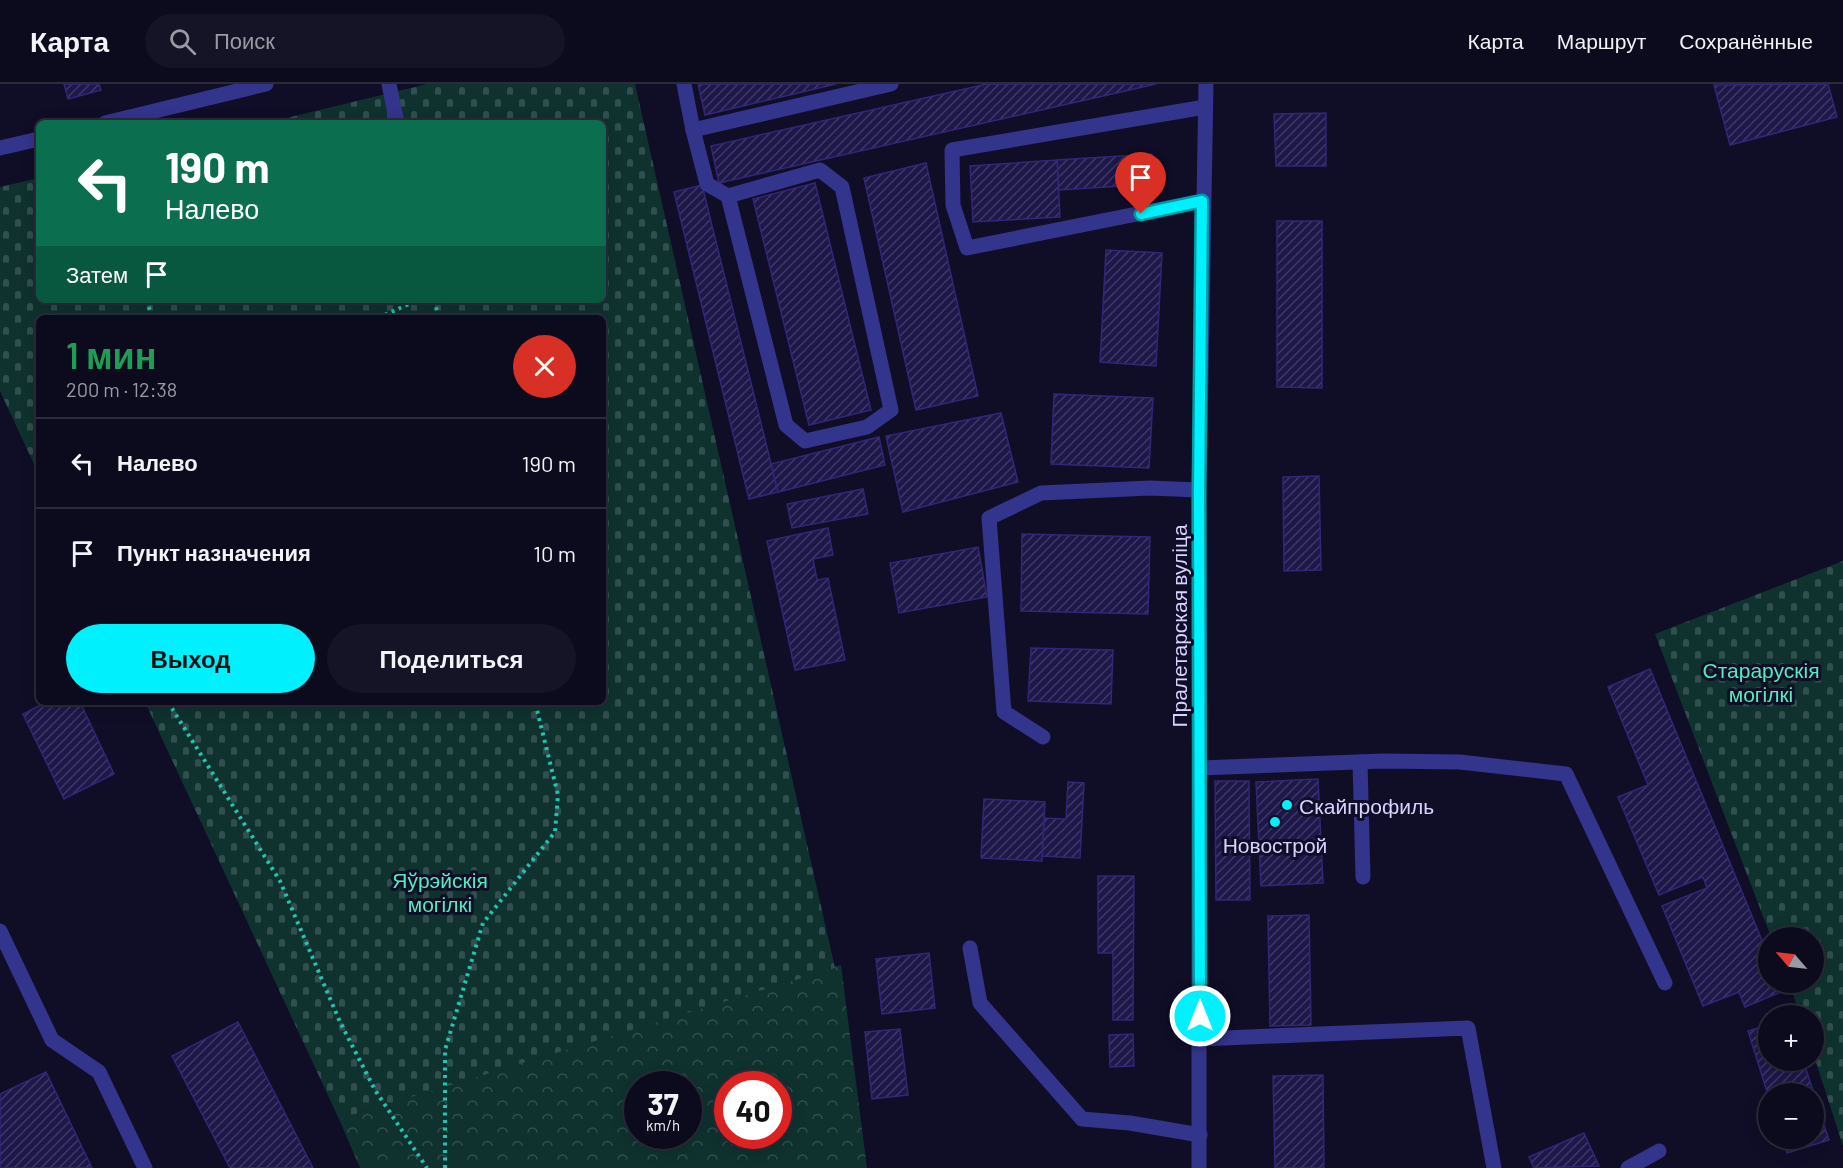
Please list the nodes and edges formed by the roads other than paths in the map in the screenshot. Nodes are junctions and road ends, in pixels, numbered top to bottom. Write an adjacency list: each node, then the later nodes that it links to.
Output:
1 (266, 84): 7 (street)
2 (389, 84): 8 (street)
3 (684, 84): 9 (street)
4 (891, 84): 9 (street)
5 (1206, 84): 6 (street, Пралетарская вуліца)
6 (1205, 107): 13 (street, Пралетарская вуліца); 13 (street)
7 (117, 120)
8 (396, 120)
9 (693, 130): 12 (street)
10 (36, 140): 11 (street)
11 (0, 148)
12 (728, 196): 12 (street)
13 (1202, 201): 14 (street, Пралетарская вуліца)
14 (1199, 490): 15 (street); 17 (street, Пралетарская вуліца)
15 (1043, 737)
16 (1360, 762): 17 (street); 18 (street); 21 (street)
17 (1200, 768): 22 (street, Пралетарская вуліца)
18 (1362, 876)
19 (0, 931): 25 (street)
20 (970, 948): 23 (street)
21 (1665, 983)
22 (1200, 1039): 23 (street, Пралетарская вуліца); 27 (street)
23 (1200, 1135): 26 (street, Пралетарская вуліца)
24 (1659, 1150): 28 (street)
25 (145, 1168)
26 (1199, 1168)
27 (1494, 1168)
28 (1628, 1168)

